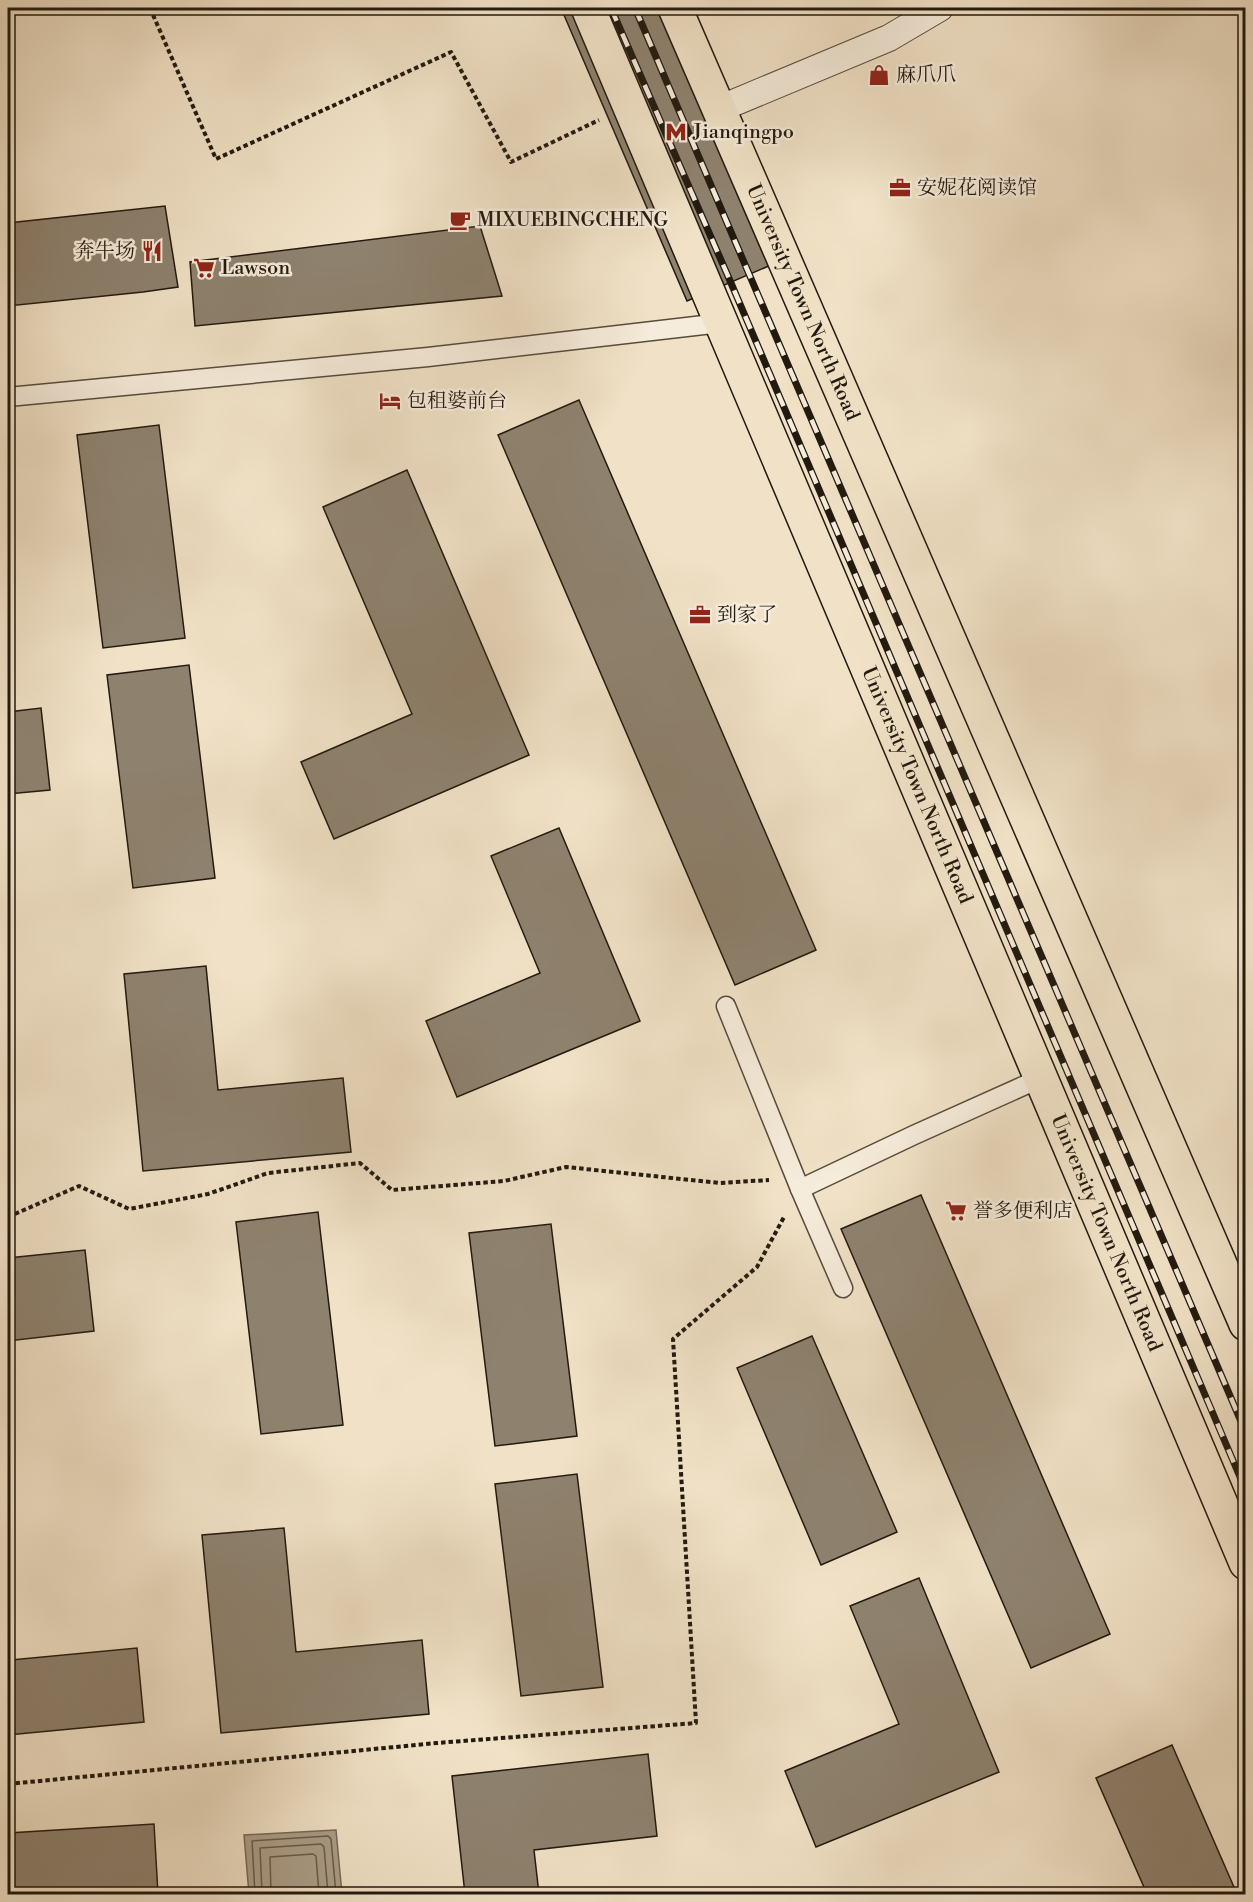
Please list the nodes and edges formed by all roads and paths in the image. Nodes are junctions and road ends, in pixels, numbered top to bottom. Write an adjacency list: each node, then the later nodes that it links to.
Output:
1 (150, 8): 5 (path)
2 (588, 8): 5 (main road, University Town North Road)
3 (675, 8): 6 (main road, University Town North Road)
4 (940, 8): 6 (street)
5 (630, 105): 7 (main road, University Town North Road)
6 (719, 109): 14 (main road, University Town North Road)
7 (721, 323): 8 (lane); 10 (main road, University Town North Road)
8 (8, 397)
9 (726, 1006): 11 (lane)
10 (1041, 1078): 11 (lane); 15 (main road, University Town North Road)
11 (800, 1189): 12 (path); 13 (lane); 16 (path)
12 (8, 1217)
13 (843, 1288)
14 (1245, 1324)
15 (1245, 1563)
16 (8, 1784)

